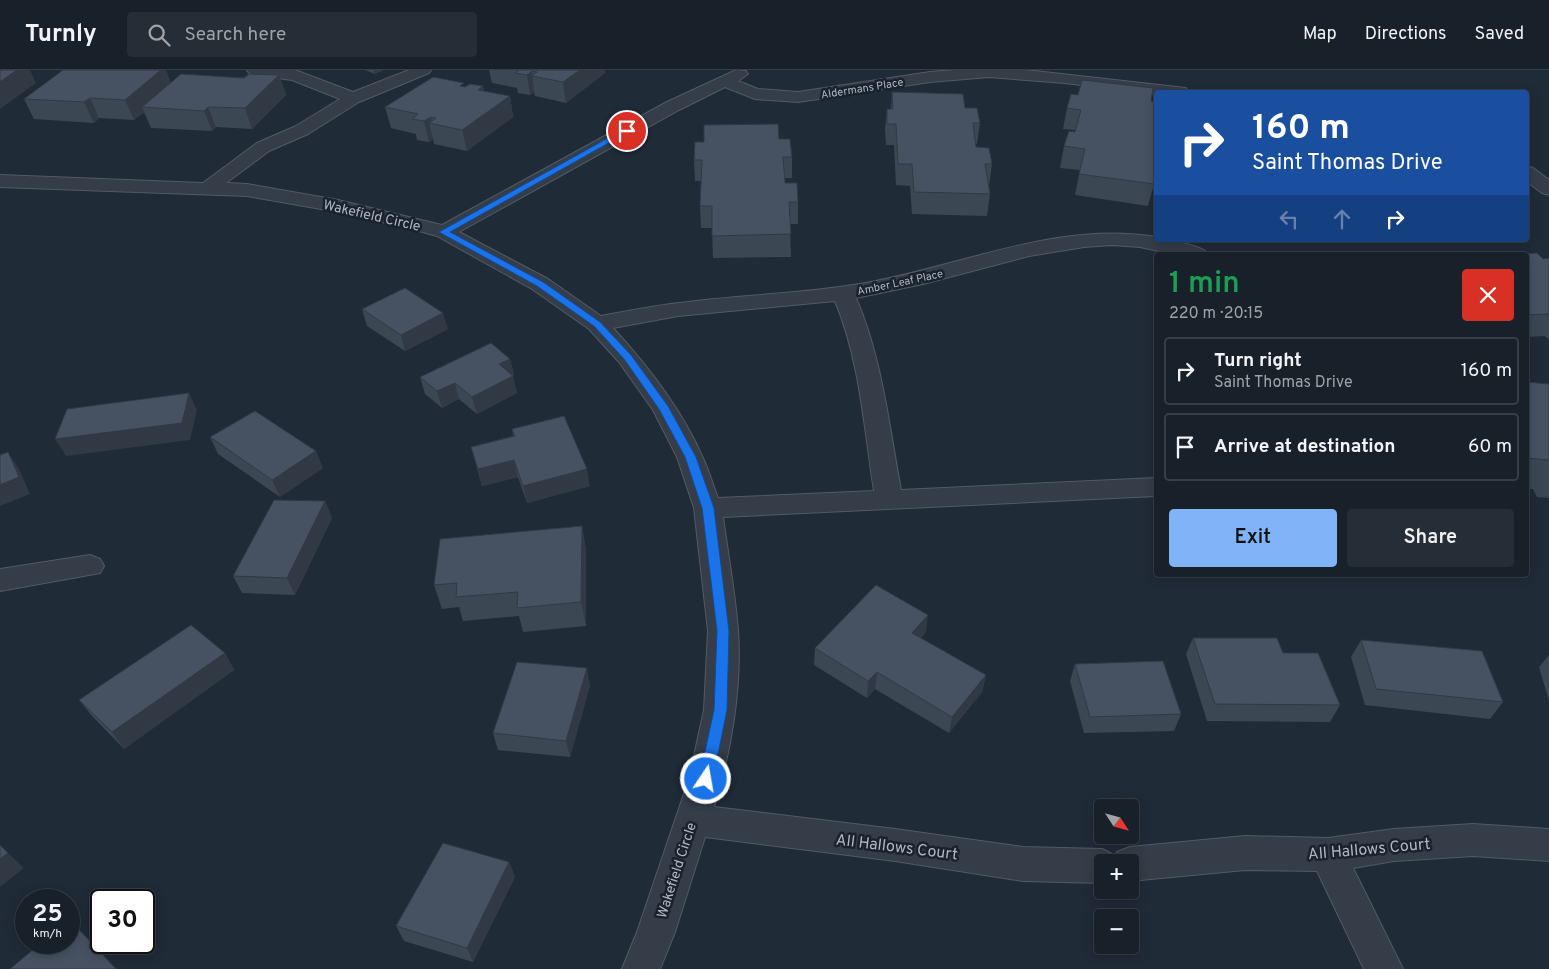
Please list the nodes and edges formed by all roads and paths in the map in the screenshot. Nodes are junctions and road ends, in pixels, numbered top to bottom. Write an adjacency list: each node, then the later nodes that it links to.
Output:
1 (255, 70): 6 (street)
2 (423, 70): 6 (street)
3 (747, 70): 4 (street)
4 (724, 81): 5 (street, Aldermans Place); 13 (street)
5 (1164, 90)
6 (353, 98): 7 (street)
7 (302, 130): 10 (street); 11 (street)
8 (1529, 174): 12 (street)
9 (0, 181): 10 (street, Wakefield Circle)
10 (209, 187): 11 (street, Wakefield Circle)
11 (239, 189): 13 (street, Wakefield Circle)
12 (1549, 189)
13 (444, 232): 16 (street, Wakefield Circle)
14 (1188, 252): 15 (street, Amber Leaf Place)
15 (843, 294): 16 (street, Amber Leaf Place); 18 (street)
16 (597, 324): 19 (street, Wakefield Circle)
17 (1154, 487): 18 (street)
18 (889, 500): 19 (street)
19 (708, 508): 22 (street, Wakefield Circle)
20 (90, 566): 21 (street)
21 (0, 580)
22 (692, 820): 26 (street, All Hallows Court); 27 (street, Wakefield Circle)
23 (1549, 846): 24 (street, All Hallows Court)
24 (1328, 854): 25 (street, All Hallows Court); 28 (street)
25 (1139, 863)
26 (1094, 866)
27 (641, 969)
28 (1384, 969)

